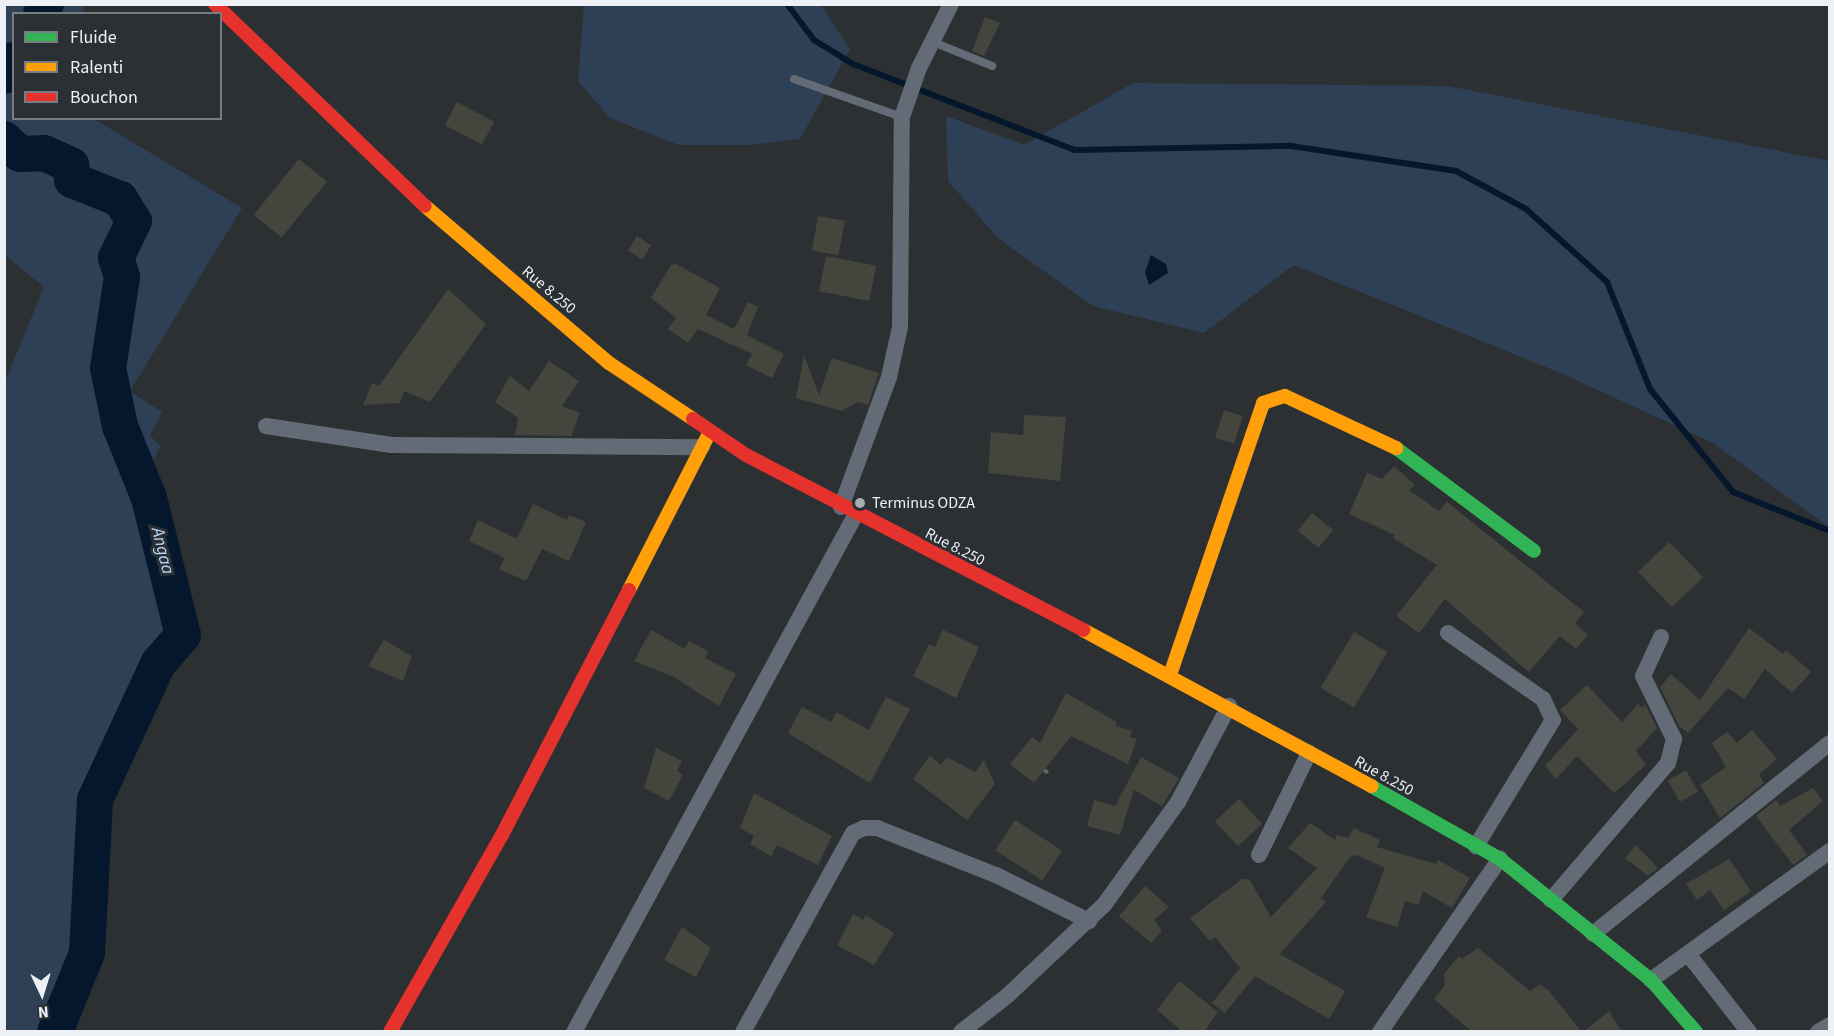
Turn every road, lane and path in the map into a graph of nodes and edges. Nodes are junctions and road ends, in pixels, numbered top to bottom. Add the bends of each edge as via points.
1 (215, 4) edge
2 (951, 4) edge
3 (933, 42) junction
4 (992, 66) dead end
5 (794, 79) dead end
6 (902, 117) junction
7 (266, 426) dead end
8 (706, 440) junction
9 (848, 511) junction
10 (1534, 551) dead end
11 (1448, 633) dead end
12 (1661, 637) dead end
13 (1170, 675) junction
14 (1229, 706) junction
15 (1830, 743) edge
16 (1309, 753) junction
17 (1476, 846) junction
18 (1830, 851) edge
19 (1259, 855) dead end
20 (1500, 859) junction
21 (1551, 900) junction
22 (1089, 921) junction
23 (1593, 934) junction
24 (1688, 954) junction
25 (1651, 980) junction
26 (1830, 1025) edge
27 (390, 1032) edge
28 (574, 1032) edge
29 (743, 1032) edge
30 (961, 1032) edge
31 (1380, 1032) edge
32 (1696, 1032) edge
33 (1749, 1032) edge
34 (1818, 1032) edge

1 - 8 main road, Rue 8.250 via 419,201
2 - 3 street
3 - 4 lane
3 - 6 street
5 - 6 lane
6 - 9 street via 900,327 889,377
7 - 8 street via 392,445
8 - 9 main road, Rue 8.250
8 - 27 main road via 502,835
9 - 13 main road, Rue 8.250
9 - 28 street
10 - 13 main road via 1412,456 1285,396 1267,399
11 - 17 street via 1543,699 1553,720
12 - 21 street via 1643,676 1674,739 1668,763
13 - 14 main road, Rue 8.250
14 - 16 main road, Rue 8.250
14 - 22 street via 1172,811
15 - 23 street
16 - 17 main road, Rue 8.250
16 - 19 street
17 - 20 main road, Rue 8.250
18 - 24 street
20 - 21 main road, Rue 8.250
20 - 31 street
21 - 23 main road, Rue 8.250
22 - 29 street via 996,875 877,828 864,828 853,833
22 - 30 street
23 - 25 main road, Rue 8.250
24 - 25 street
24 - 33 street
25 - 32 main road, Rue 8.250
26 - 34 street

